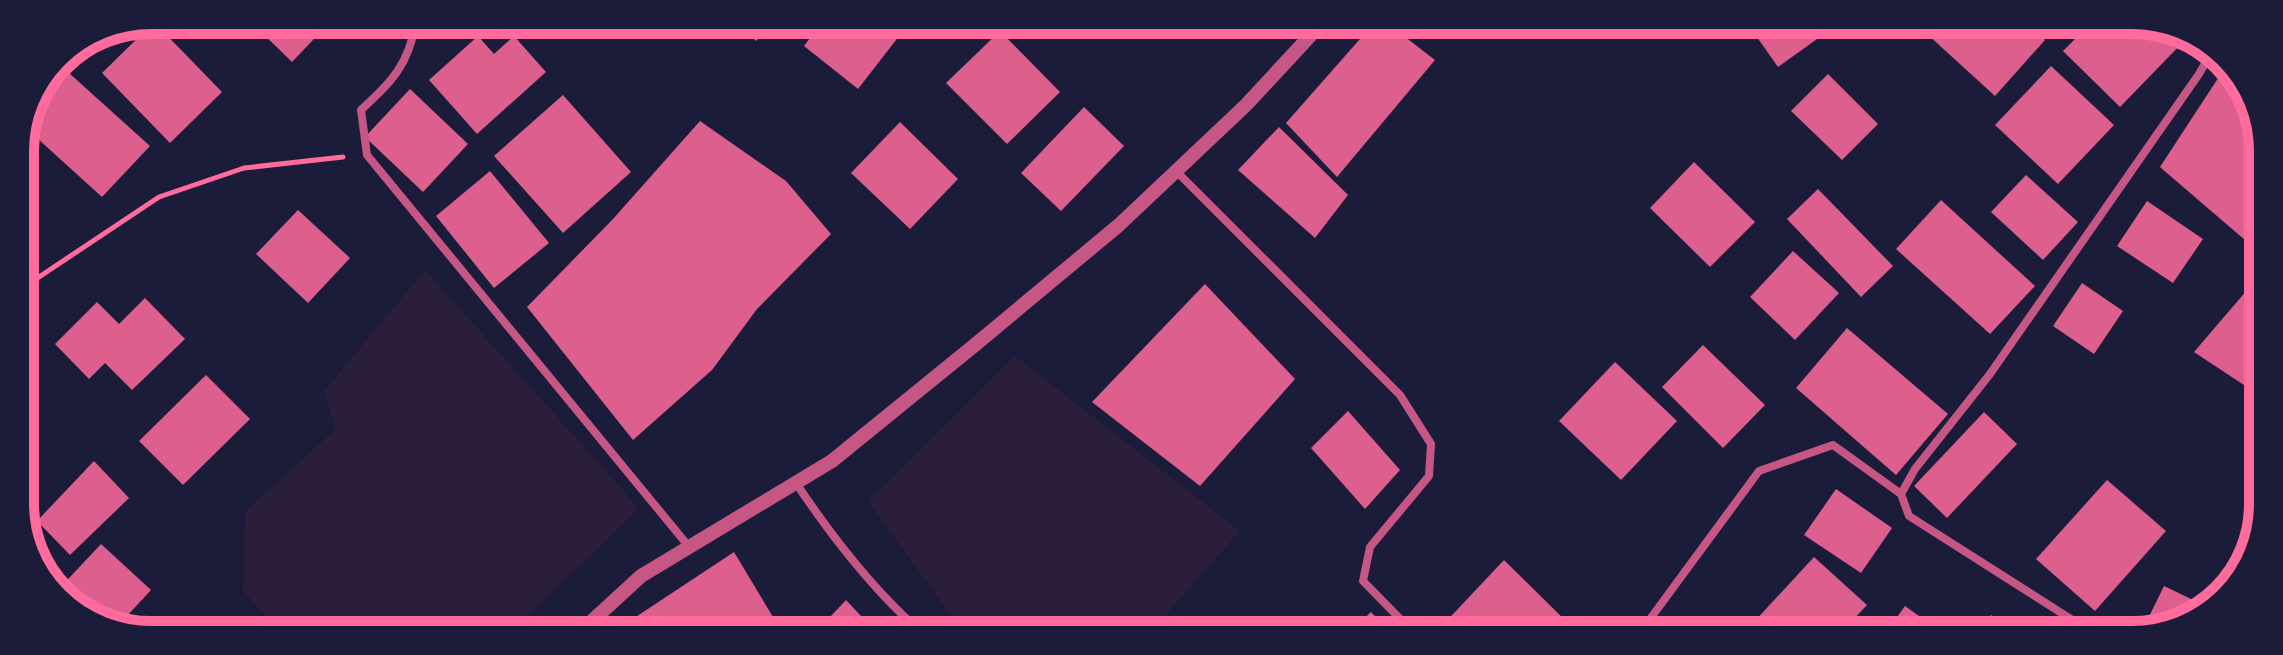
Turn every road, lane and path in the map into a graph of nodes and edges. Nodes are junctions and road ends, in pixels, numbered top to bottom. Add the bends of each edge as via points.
1 (414, 34) edge
2 (1312, 34) edge
3 (2206, 61) edge
4 (367, 155) junction
5 (1176, 171) junction
6 (34, 280) edge
7 (796, 483) junction
8 (1901, 494) junction
9 (690, 548) junction
10 (592, 621) edge
11 (908, 621) edge
12 (1402, 621) edge
13 (1649, 621) edge
14 (2074, 621) edge

1 - 4 street via 396,76 361,110
2 - 5 street
3 - 8 street
4 - 6 path via 244,168 159,197
4 - 9 street
5 - 7 street via 976,344 832,461
5 - 12 street via 1400,395 1431,444 1429,476 1370,547 1363,581
7 - 9 street
7 - 11 street via 825,526
8 - 13 street via 1833,445 1759,471
8 - 14 street via 1909,516
9 - 10 street via 641,576

